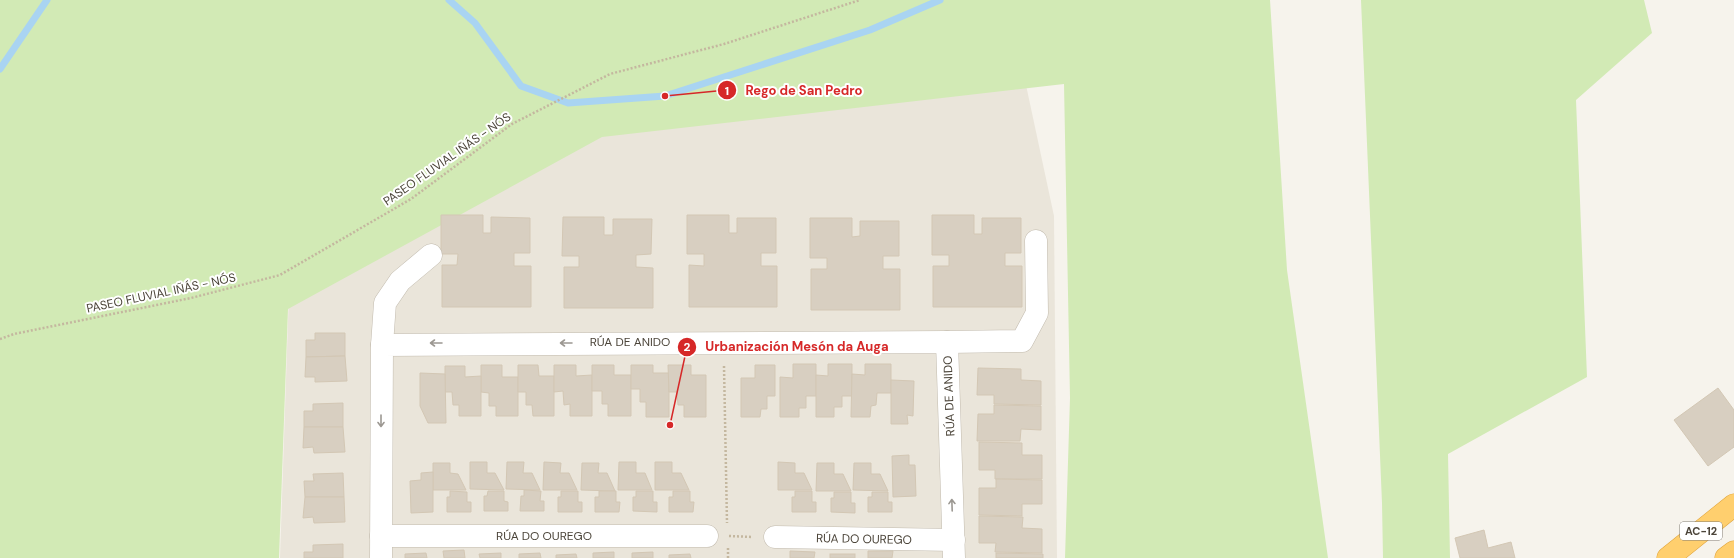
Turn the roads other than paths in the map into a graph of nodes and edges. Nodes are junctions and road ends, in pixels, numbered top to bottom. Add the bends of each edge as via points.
1 (1036, 241) dead end
2 (431, 254) dead end
3 (947, 342) junction
4 (382, 344) junction
5 (1734, 505) edge
6 (381, 536) junction
7 (717, 536) road end
8 (775, 537) road end
9 (954, 549) edge
10 (1734, 552) edge
11 (381, 558) edge
12 (1668, 558) edge
13 (1726, 558) edge

1 - 3 street via 1037,313 1022,341
2 - 4 street via 400,281 385,303
3 -> 4 street, RÚA DE ANIDO
9 -> 3 street, RÚA DE ANIDO
4 -> 6 street
5 - 12 highway, AC-12
6 - 7 street, RÚA DO OUREGO
6 - 11 street
8 - 9 street, RÚA DO OUREGO
10 - 13 highway, AC-12

